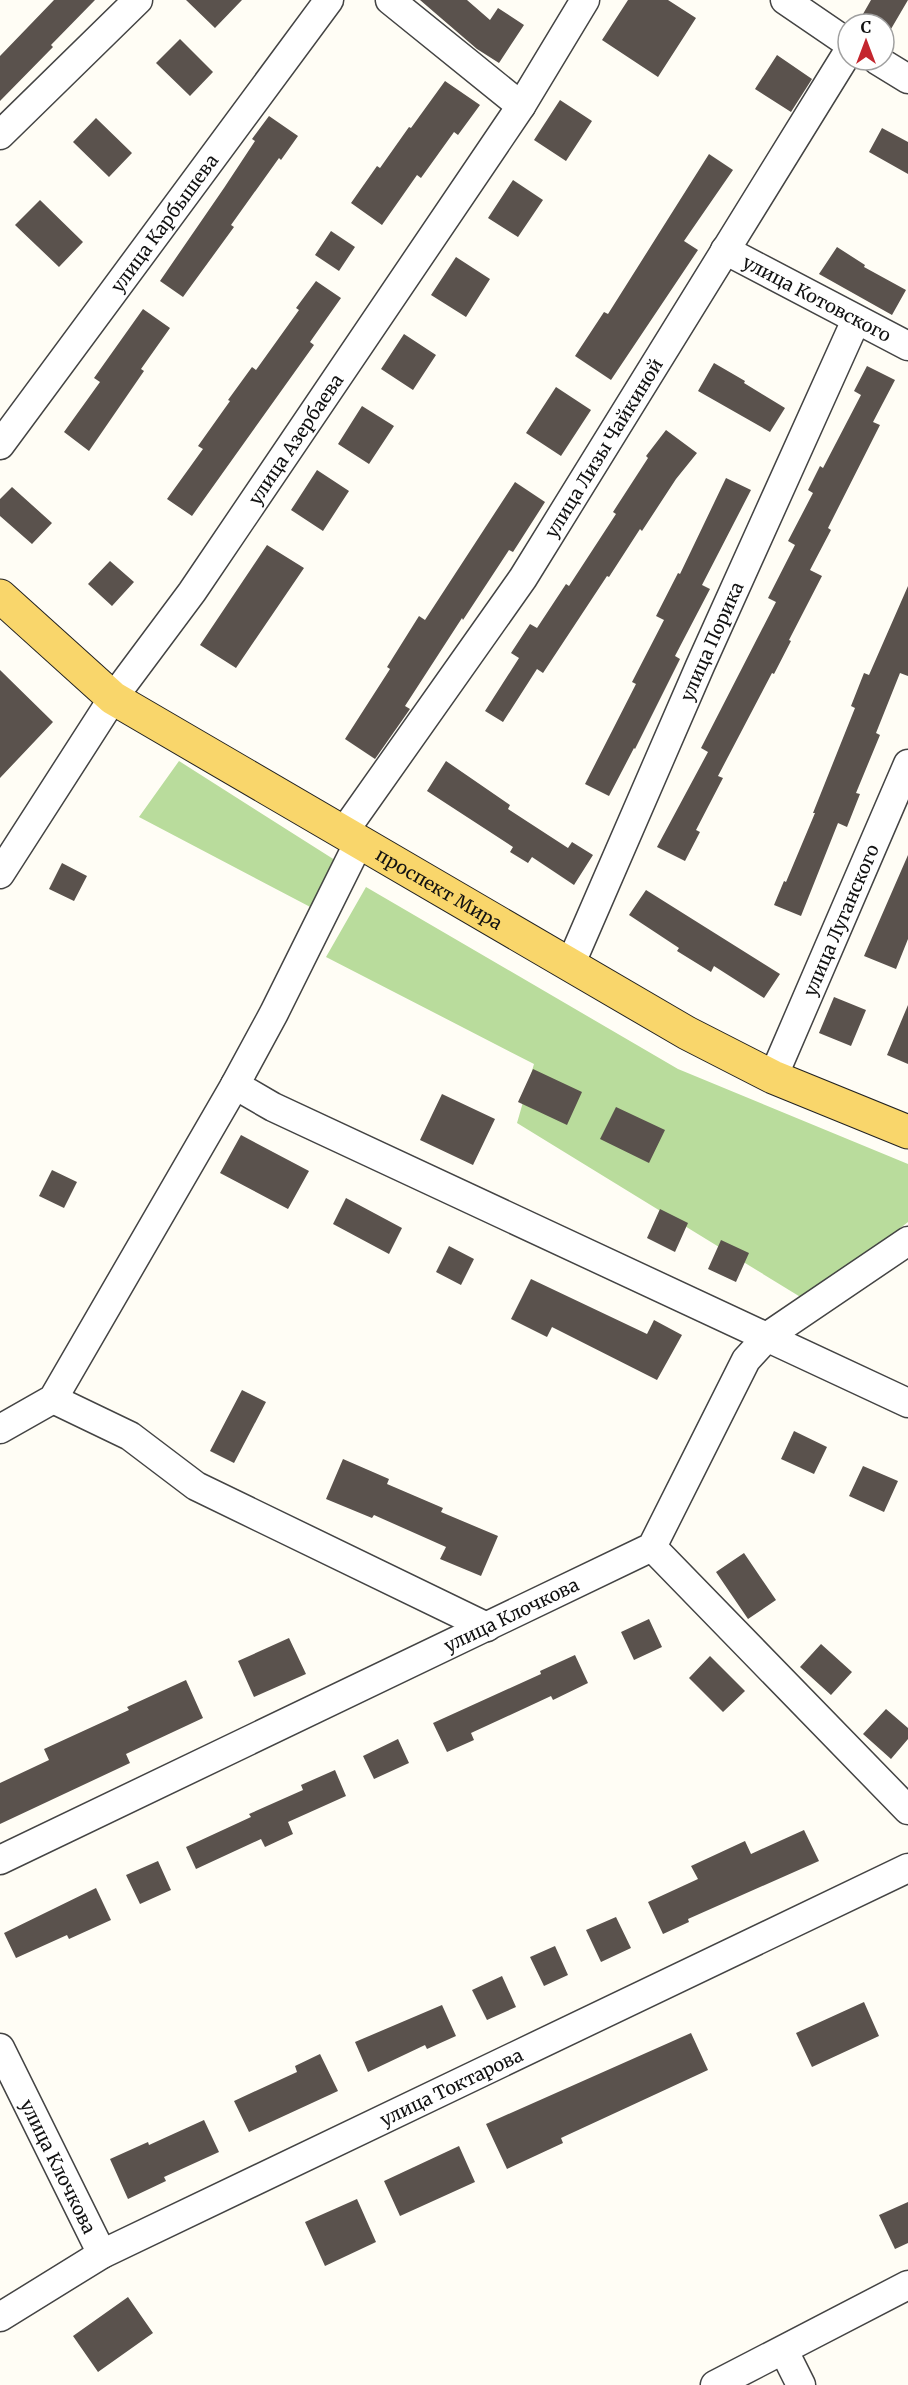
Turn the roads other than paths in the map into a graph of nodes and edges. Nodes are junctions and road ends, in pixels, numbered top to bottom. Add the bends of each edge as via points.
1 (138, 0) edge
2 (329, 0) edge
3 (390, 0) edge
4 (585, 0) edge
5 (785, 0) edge
6 (836, 35) edge
7 (836, 71) edge
8 (521, 106) junction
9 (0, 135) edge
10 (725, 250) junction
11 (856, 320) junction
12 (908, 346) edge
13 (0, 445) edge
14 (0, 596) edge
15 (113, 698) junction
16 (908, 764) edge
17 (351, 837) junction
18 (0, 874) edge
19 (571, 963) junction
20 (773, 1077) junction
21 (235, 1085) junction
22 (908, 1132) edge
23 (908, 1241) edge
24 (768, 1336) junction
25 (53, 1399) junction
26 (908, 1403) edge
27 (0, 1429) edge
28 (652, 1547) junction
29 (487, 1627) junction
30 (908, 1810) edge
31 (0, 1860) edge
32 (908, 1868) edge
33 (0, 2048) edge
34 (102, 2254) junction
35 (908, 2285) edge
36 (0, 2317) edge
37 (784, 2351) junction
38 (716, 2385) edge
39 (801, 2385) edge

1 - 9 street
2 - 13 street, улица Карбышева
3 - 8 street
4 - 8 street, улица Азербаева
5 - 6 street
7 - 10 street, улица Лизы Чайкиной
8 - 15 street, улица Азербаева via 192,592
10 - 11 street, улица Котовского
10 - 17 street, улица Лизы Чайкиной via 523,579
11 - 12 street, улица Котовского
11 - 19 street, улица Порика
14 - 15 main road, проспект Мира
15 - 17 main road, проспект Мира
15 - 18 street, улица Азербаева
16 - 20 street, улица Луганского
17 - 19 main road, проспект Мира
17 - 21 street, улица Лизы Чайкиной via 274,1013
19 - 20 main road, проспект Мира via 687,1032
20 - 22 main road, проспект Мира
21 - 24 street via 273,1107
21 - 25 street, улица Лизы Чайкиной
23 - 24 street
24 - 26 street
24 - 28 street via 746,1360
25 - 27 street
25 - 29 street via 130,1436 196,1486
28 - 29 street, улица Клочкова
28 - 30 street
29 - 31 street, улица Клочкова
32 - 34 street, улица Токтарова
33 - 34 street, улица Клочкова
34 - 36 street, улица Токтарова
35 - 37 street
37 - 38 street
37 - 39 street

